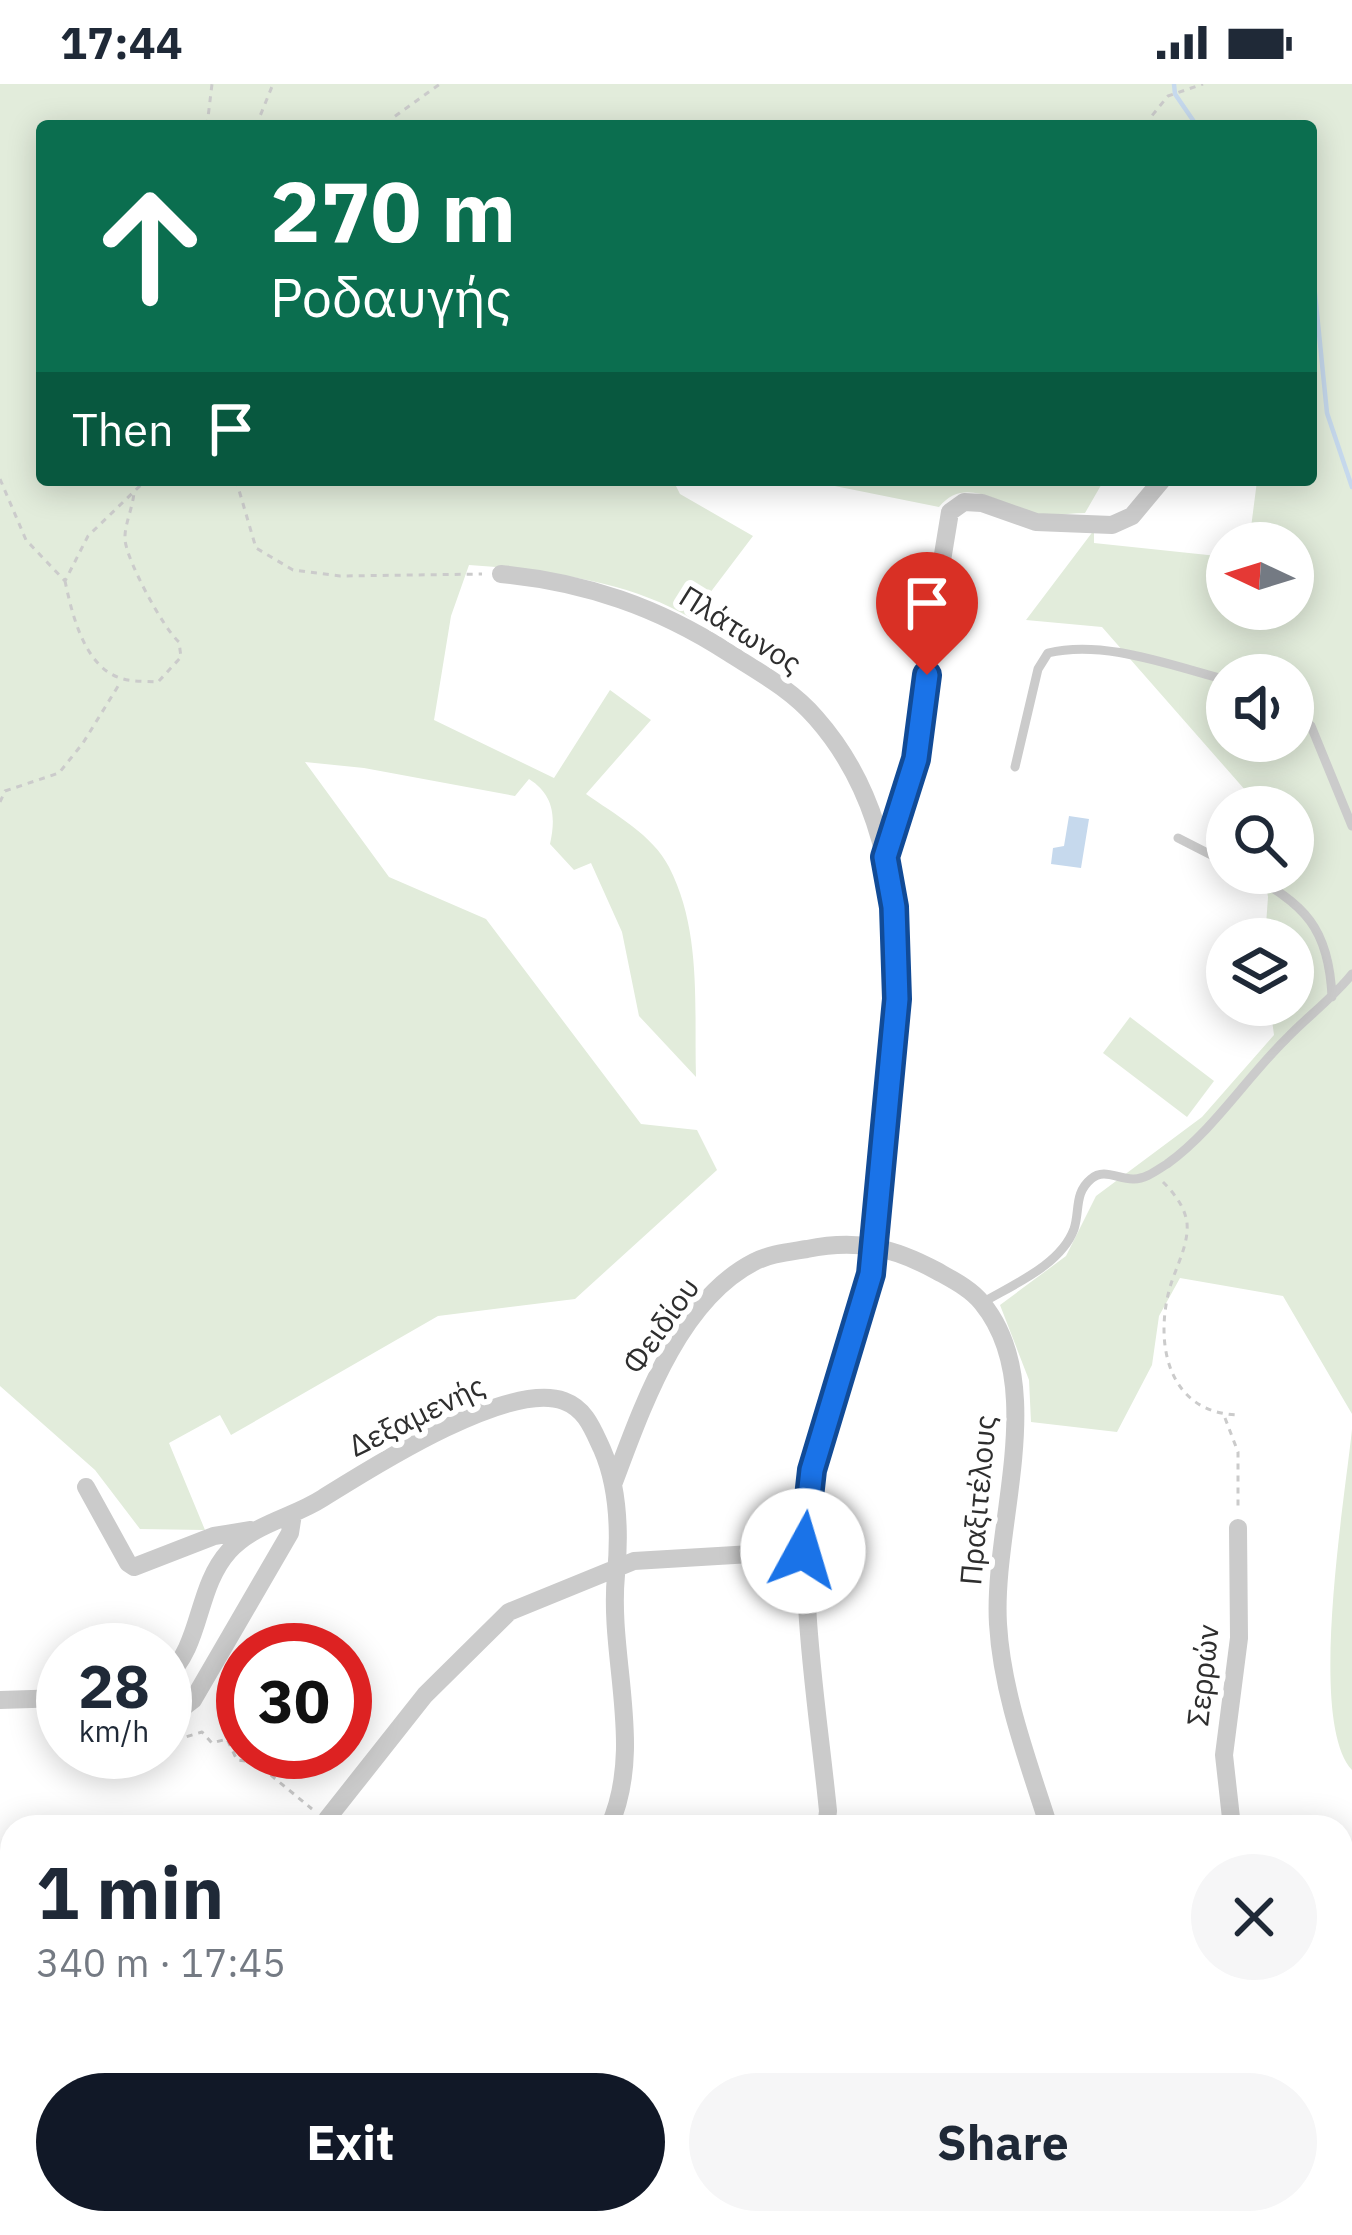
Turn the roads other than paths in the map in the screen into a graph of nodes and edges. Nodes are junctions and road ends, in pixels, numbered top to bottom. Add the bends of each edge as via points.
1 (1157, 486) edge
2 (500, 574) road end
3 (1206, 674) edge
4 (1314, 734) edge
5 (1015, 767) dead end
6 (1352, 826) edge
7 (1178, 838) dead end
8 (1206, 852) edge
9 (885, 857) junction
10 (1283, 894) edge
11 (1352, 974) edge
12 (1332, 997) junction
13 (874, 1244) junction
14 (982, 1303) junction
15 (614, 1482) junction
16 (86, 1487) dead end
17 (292, 1514) junction
18 (1238, 1528) road end
19 (251, 1530) junction
20 (803, 1551) junction
21 (616, 1567) junction
22 (192, 1643) edge
23 (36, 1699) edge
24 (0, 1700) edge
25 (192, 1701) edge
26 (330, 1815) edge
27 (612, 1815) edge
28 (828, 1815) edge
29 (1045, 1815) edge
30 (1231, 1815) edge

1 - 9 street via 1132,516 1112,525 1036,522 982,503 950,512 922,731
2 - 9 street, Πλάτωνος via 644,606 773,681 833,740
3 - 5 lane via 1070,648 1048,653 1037,669
4 - 6 lane
7 - 8 lane
9 - 13 street, Πλάτωνος via 897,999
10 - 12 lane via 1310,916
11 - 12 lane
12 - 14 lane via 1189,1146 1130,1180 1106,1173 1090,1179 1066,1244
13 - 14 street via 904,1253
13 - 15 street, Φειδίου via 757,1260 708,1300 666,1358
13 - 20 street, Πλάτωνος via 864,1306 812,1470
14 - 29 street, Πραξιτέλους via 1017,1390 998,1587 1001,1656
15 - 17 street, Δεξαμενής via 581,1411 561,1400 526,1400 421,1441
15 - 21 street, Δεξαμενής
16 - 19 street via 134,1567
17 - 19 street, Δεξαμενής
17 - 25 street via 290,1533
18 - 30 street, Σερρών via 1238,1638 1224,1755
19 - 22 street, Δεξαμενής via 220,1562
20 - 21 street
20 - 28 street, Πλάτωνος
21 - 26 street via 509,1612 425,1695
21 - 27 street, Δεξαμενής via 625,1772
23 - 24 street

